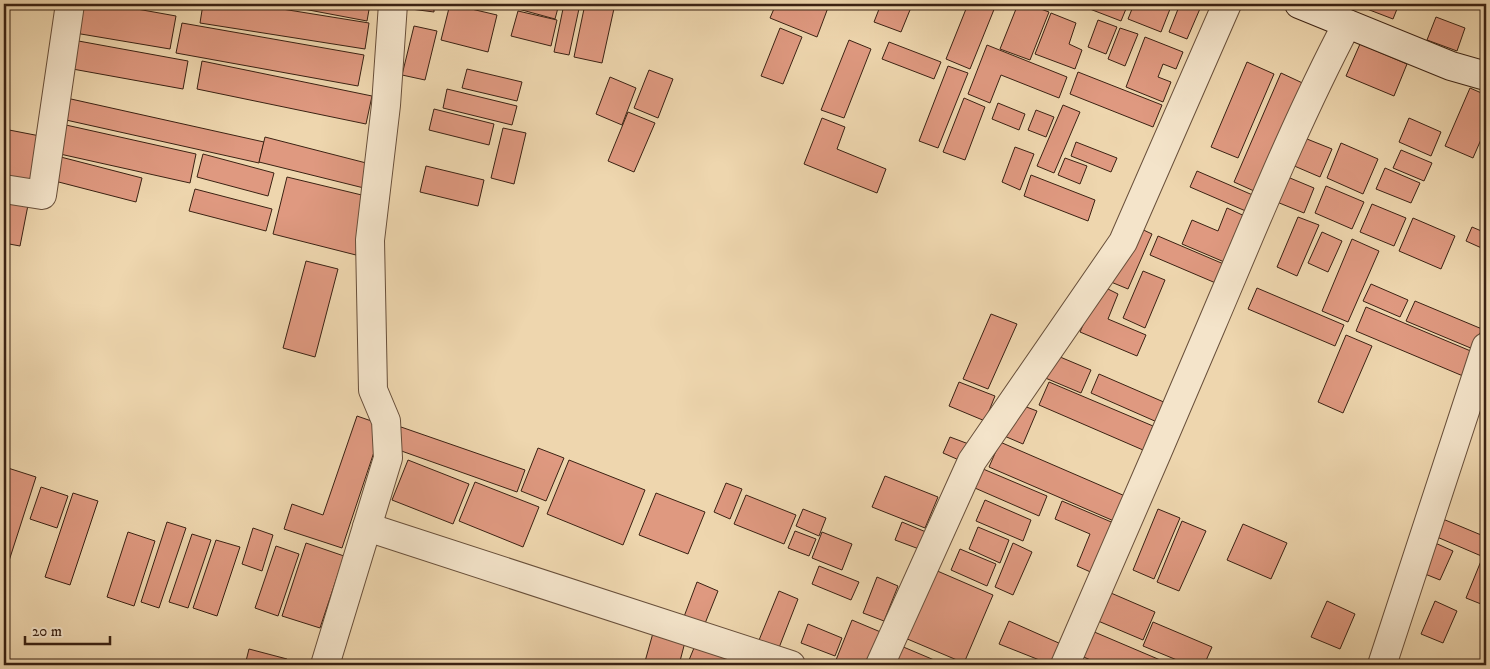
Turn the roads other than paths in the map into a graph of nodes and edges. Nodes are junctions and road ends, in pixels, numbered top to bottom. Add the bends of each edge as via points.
1 (70, 4) edge
2 (393, 4) edge
3 (1228, 4) edge
4 (1299, 4) edge
5 (1347, 24) junction
6 (1486, 76) edge
7 (4, 189) edge
8 (1486, 347) edge
9 (367, 526) junction
10 (326, 665) edge
11 (791, 665) edge
12 (880, 665) edge
13 (1065, 665) edge
14 (1382, 665) edge

1 - 7 street via 42,195
2 - 9 street via 386,106 370,240 373,390 386,421 388,458
3 - 12 street via 1123,242 972,461
4 - 5 street
5 - 6 street via 1451,66
5 - 13 street via 1264,198
8 - 14 street
9 - 10 street
9 - 11 street

